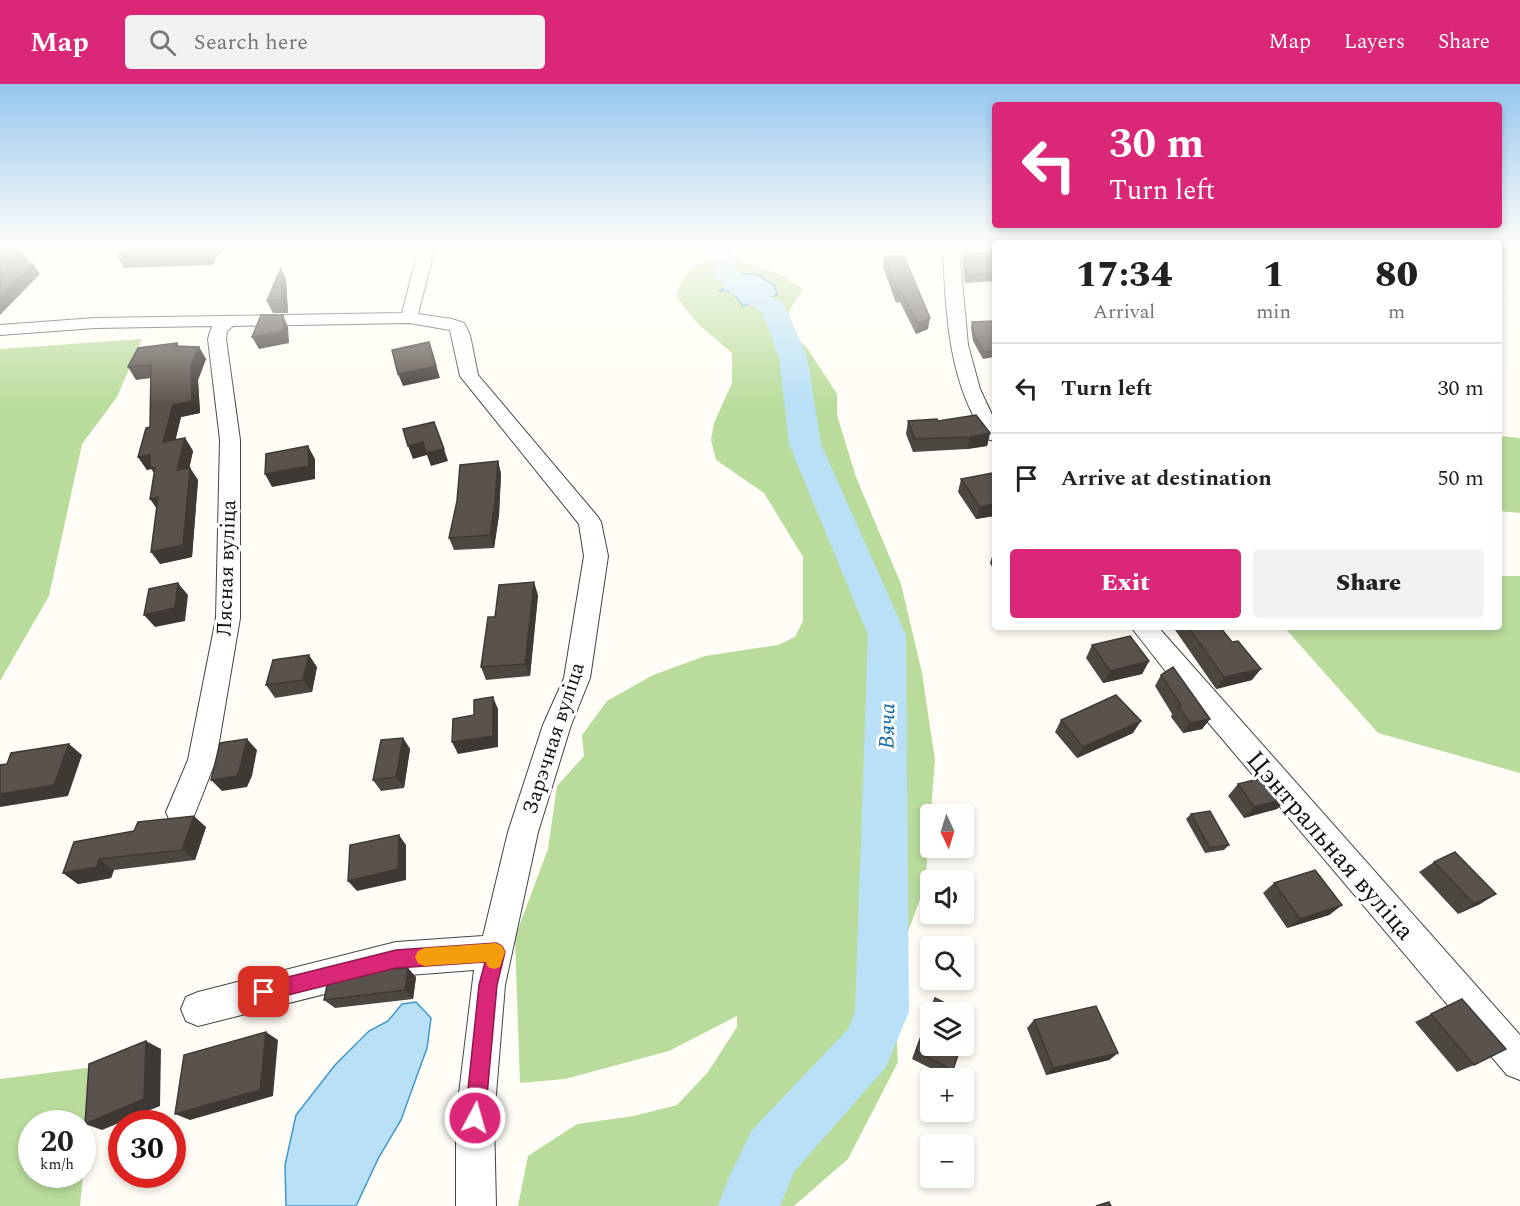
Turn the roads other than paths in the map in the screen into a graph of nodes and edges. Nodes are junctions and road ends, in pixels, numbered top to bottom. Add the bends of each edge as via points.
1 (414, 300) edge
2 (954, 300) edge
3 (409, 318) junction
4 (227, 322) junction
5 (0, 330) edge
6 (992, 431) edge
7 (1146, 630) edge
8 (181, 812) dead end
9 (496, 952) junction
10 (198, 1009) dead end
11 (1520, 1062) edge
12 (476, 1206) edge

1 - 3 street
2 - 6 street via 961,360 971,393
3 - 4 street
3 - 9 street, Зарэчная вуліца via 458,327 470,376 590,522 595,544 577,678 557,725 524,831
4 - 5 street via 95,323
4 - 8 street, Лясная вуліца via 219,329 217,339 230,440 228,618 202,760
7 - 11 street, Цэнтральная вуліца
9 - 10 street via 396,959
9 - 12 street, Зарэчная вуліца via 488,985 475,1118

